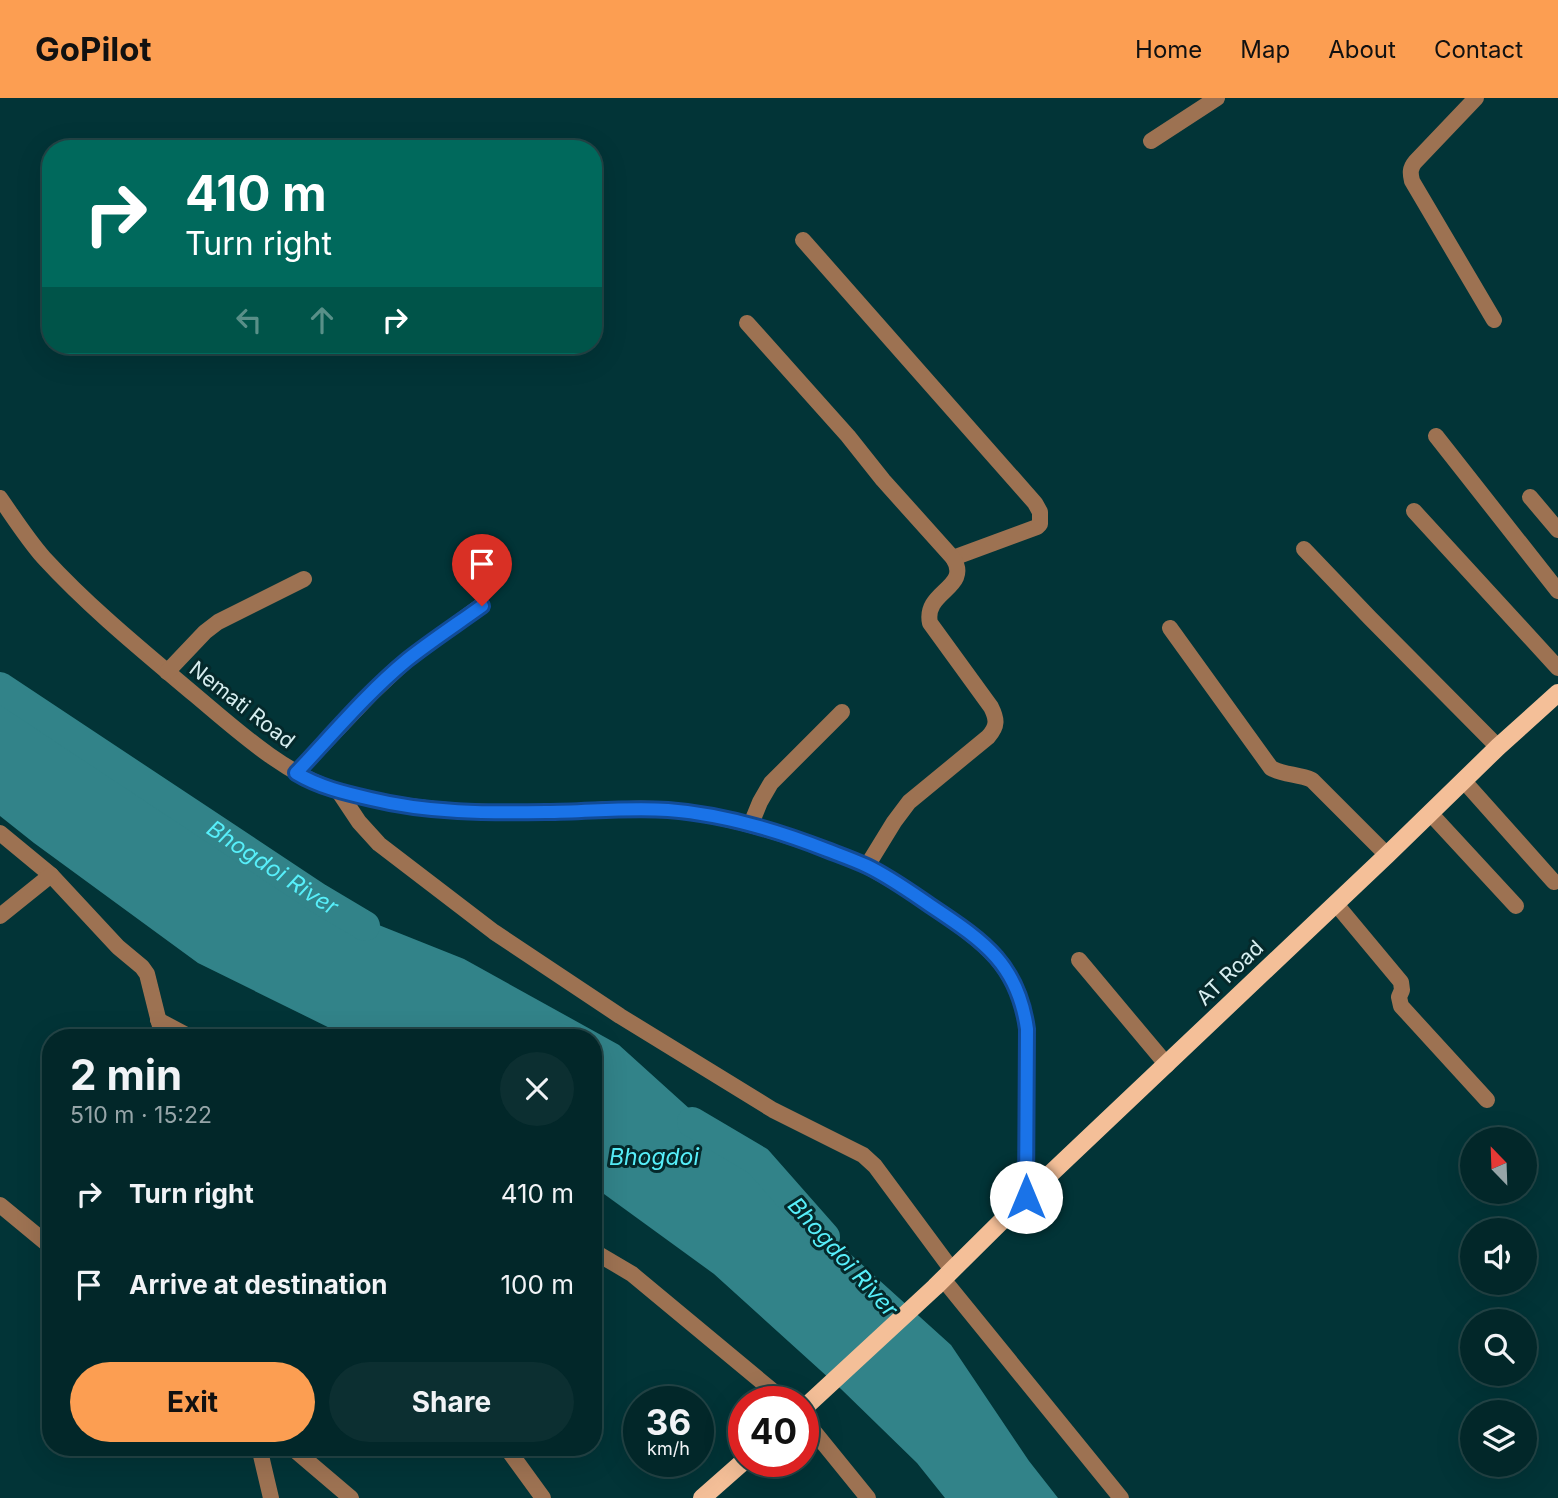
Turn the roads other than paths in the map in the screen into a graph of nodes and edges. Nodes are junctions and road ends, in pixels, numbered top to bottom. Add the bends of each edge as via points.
1 (1217, 98) edge
2 (1476, 98) edge
3 (1151, 141) dead end
4 (803, 240) dead end
5 (1494, 320) dead end
6 (747, 323) dead end
7 (1436, 436) dead end
8 (1530, 497) dead end
9 (0, 498) edge
10 (1413, 511) dead end
11 (1558, 530) edge
12 (1304, 549) dead end
13 (953, 558) junction
14 (304, 579) dead end
15 (1558, 591) edge
16 (482, 606) dead end
17 (1170, 628) dead end
18 (1558, 668) edge
19 (167, 672) junction
20 (1558, 693) edge
21 (842, 712) dead end
22 (1498, 747) junction
23 (296, 773) junction
24 (1464, 780) junction
25 (339, 792) junction
26 (1430, 813) junction
27 (751, 824) junction
28 (0, 833) edge
29 (1387, 855) junction
30 (867, 866) junction
31 (51, 875) junction
32 (1555, 882) dead end
33 (1336, 904) junction
34 (1516, 906) dead end
35 (0, 916) edge
36 (1080, 960) dead end
37 (158, 1020) junction
38 (160, 1029) edge
39 (175, 1029) edge
40 (1167, 1065) junction
41 (1487, 1100) dead end
42 (1026, 1197) junction
43 (0, 1205) edge
44 (42, 1240) edge
45 (602, 1256) edge
46 (944, 1279) junction
47 (767, 1386) edge
48 (819, 1395) edge
49 (819, 1438) edge
50 (261, 1456) edge
51 (302, 1456) edge
52 (513, 1456) edge
53 (728, 1475) edge
54 (271, 1498) edge
55 (351, 1498) edge
56 (543, 1498) edge
57 (702, 1498) edge
58 (868, 1498) edge
59 (1121, 1498) edge

1 - 3 street
2 - 5 street via 1415,162 1410,175
4 - 13 street via 1040,512 1037,527
6 - 13 street
7 - 15 street
8 - 11 street
9 - 19 street, Nemati Road via 71,586
10 - 18 street
12 - 22 street
13 - 30 street via 958,574 930,606 930,623 990,707 996,724 988,737 909,802
14 - 19 street via 218,622
16 - 23 street via 400,667
17 - 29 street via 1271,768 1312,780
19 - 23 street, Nemati Road
20 - 22 main road, AT Road
21 - 27 street via 771,783
22 - 24 main road, AT Road
23 - 25 street, Nemati Road
24 - 26 main road, AT Road
24 - 32 street
25 - 27 street, Nemati Road via 440,810 668,810
25 - 46 street via 380,844 494,932 773,1110 863,1155 875,1166
26 - 29 main road, AT Road
26 - 34 street
27 - 30 street, Nemati Road
28 - 31 street
29 - 33 main road, AT Road
30 - 42 street, Nemati Road via 968,931 1009,973 1024,1007 1027,1029
31 - 35 street
31 - 37 street via 142,967
33 - 40 main road, AT Road
33 - 41 street via 1401,982 1401,1006
36 - 40 street
37 - 38 street
37 - 39 street
40 - 42 main road, AT Road
42 - 46 main road, AT Road
43 - 44 street
45 - 47 street via 632,1274
46 - 48 main road, AT Road
46 - 59 street
49 - 58 street
50 - 54 street
51 - 55 street
52 - 56 street
53 - 57 main road

